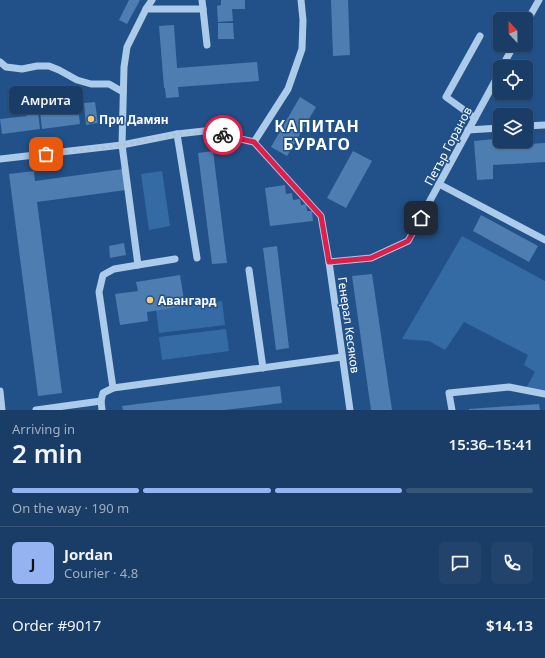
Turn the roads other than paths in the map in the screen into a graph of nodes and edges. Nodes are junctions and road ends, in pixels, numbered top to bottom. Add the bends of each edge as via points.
1 (152, 0) edge
2 (202, 0) edge
3 (301, 0) edge
4 (539, 0) edge
5 (146, 9) junction
6 (203, 9) junction
7 (532, 12) edge
8 (480, 36) dead end
9 (207, 45) dead end
10 (0, 62) edge
11 (493, 85) edge
12 (123, 92) junction
13 (475, 118) junction
14 (545, 124) edge
15 (533, 125) edge
16 (493, 128) edge
17 (468, 130) junction
18 (178, 134) junction
19 (254, 142) junction
20 (122, 145) junction
21 (0, 159) edge
22 (439, 184) junction
23 (545, 240) edge
24 (196, 258) dead end
25 (175, 259) dead end
26 (329, 262) junction
27 (138, 265) junction
28 (249, 270) dead end
29 (342, 357) junction
30 (262, 368) junction
31 (113, 388) junction
32 (0, 391) edge
33 (545, 394) edge
34 (100, 402) junction
35 (2, 410) edge
36 (36, 410) edge
37 (102, 410) edge
38 (350, 410) edge
39 (452, 410) edge

1 - 5 street
2 - 6 street
3 - 19 street via 302,49 288,89
4 - 7 street
5 - 6 street
5 - 12 street via 127,47
6 - 9 street
8 - 13 street via 446,97
10 - 12 street via 6,67 22,69 49,66 77,80 91,84 109,84
11 - 13 street, Петър Горанов
12 - 20 street
13 - 17 street, Петър Горанов
14 - 15 street
16 - 17 street
17 - 22 street, Петър Горанов
18 - 19 street via 204,132
18 - 20 street
18 - 24 street
19 - 26 street, Генерал Кесяков via 321,216
20 - 21 street
20 - 27 street
22 - 23 street
22 - 26 street, Петър Горанов via 408,241 371,258
25 - 27 street
26 - 29 street, Генерал Кесяков
27 - 31 street via 114,269 103,275 98,292
28 - 30 street
29 - 30 street
29 - 38 street, Генерал Кесяков
30 - 31 street
31 - 34 street via 103,393
32 - 35 street
33 - 39 street via 509,387 449,393
34 - 36 street
34 - 37 street

